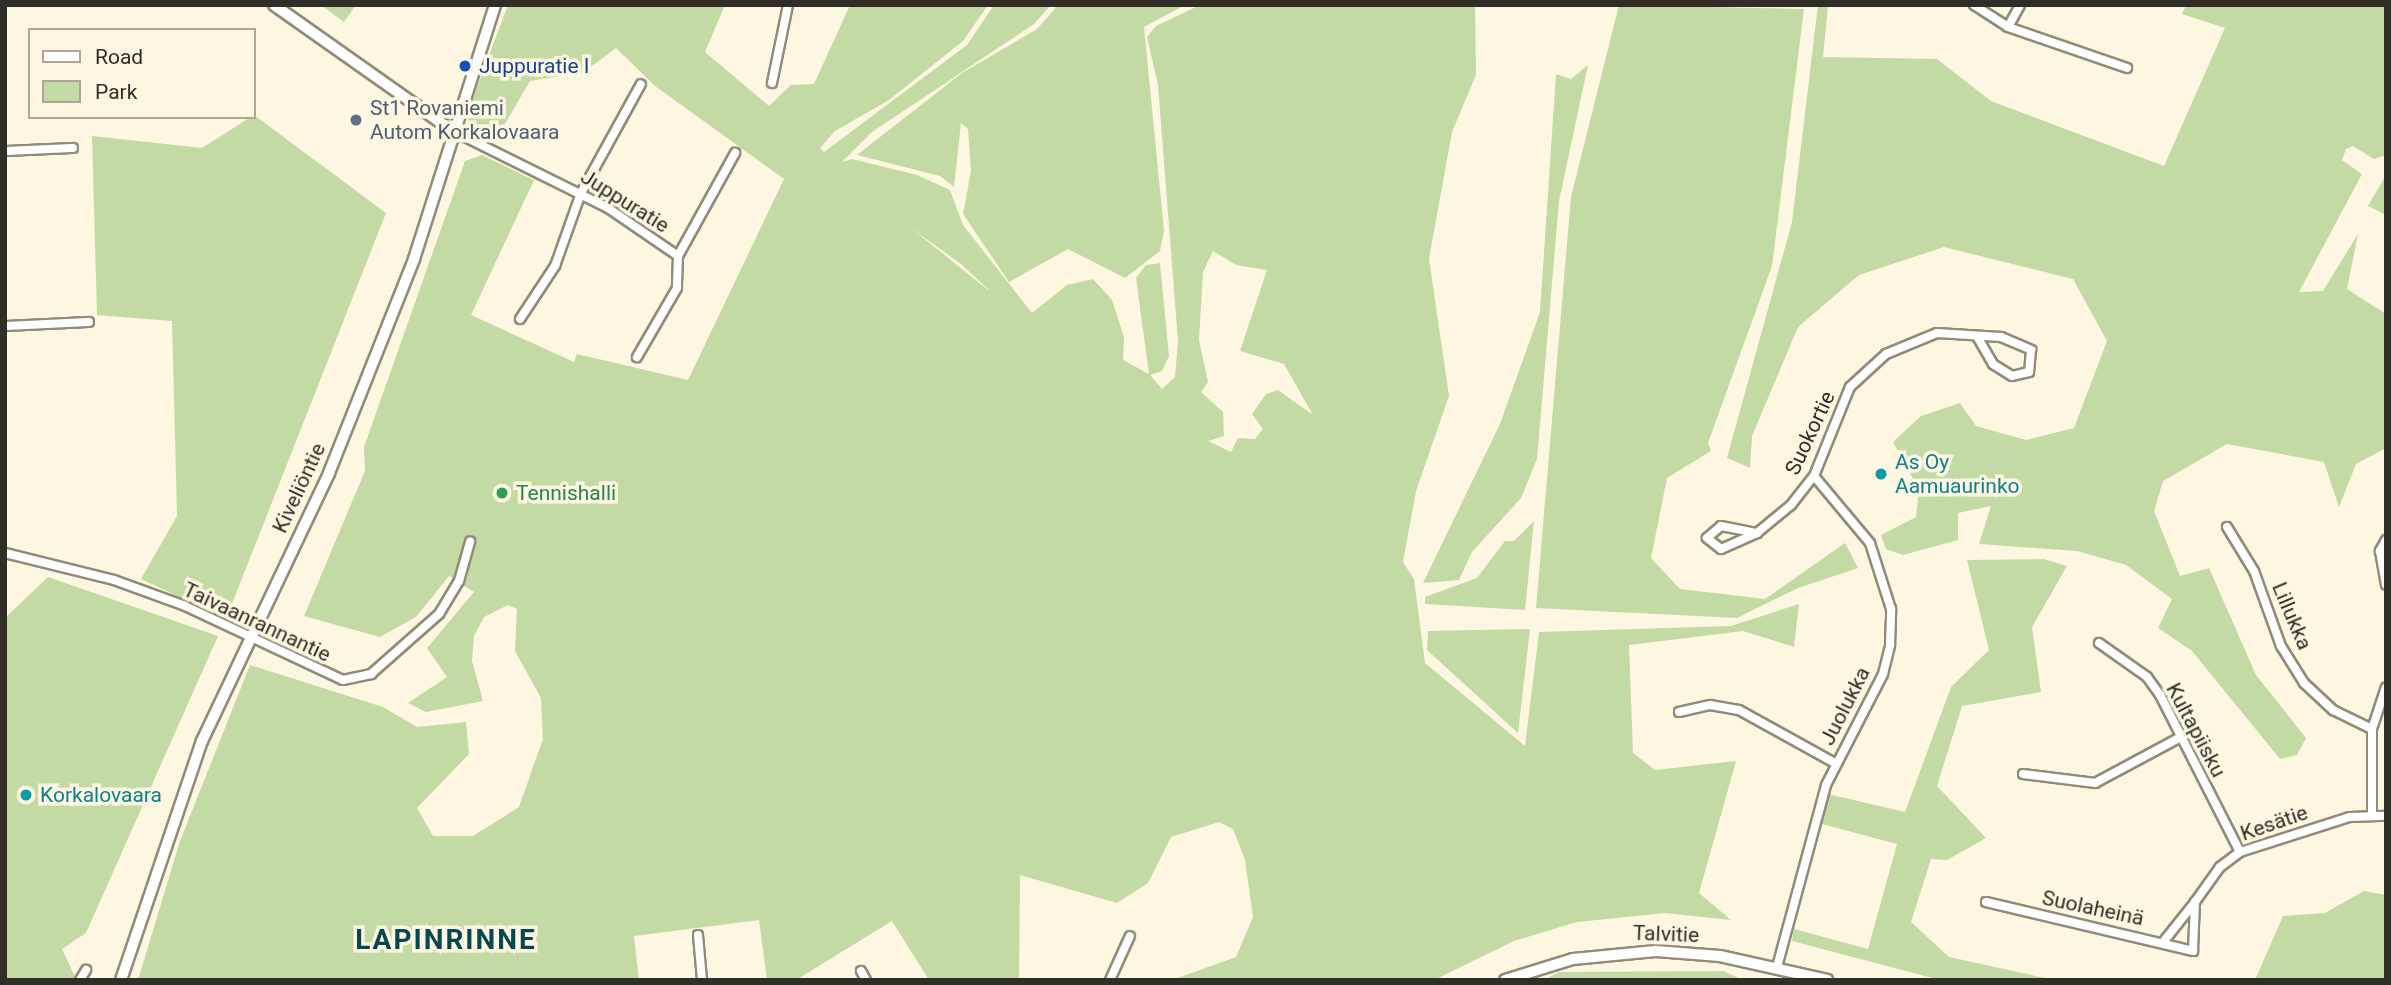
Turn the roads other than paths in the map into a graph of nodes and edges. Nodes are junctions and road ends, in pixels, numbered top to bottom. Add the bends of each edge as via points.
1 (274, 5) edge
2 (495, 5) edge
3 (788, 5) edge
4 (1974, 5) edge
5 (2020, 5) edge
6 (2008, 27) junction
7 (2127, 68) dead end
8 (772, 83) dead end
9 (641, 84) dead end
10 (451, 130) junction
11 (73, 148) dead end
12 (5, 151) edge
13 (735, 153) dead end
14 (581, 193) junction
15 (678, 256) junction
16 (520, 319) dead end
17 (89, 322) dead end
18 (5, 326) edge
19 (1977, 336) junction
20 (637, 357) dead end
21 (1814, 476) junction
22 (2227, 527) dead end
23 (1756, 533) junction
24 (2386, 540) edge
25 (470, 542) dead end
26 (5, 553) edge
27 (2386, 584) edge
28 (249, 639) junction
29 (2099, 643) dead end
30 (2386, 687) edge
31 (1679, 712) dead end
32 (2372, 729) junction
33 (2179, 738) junction
34 (1835, 763) junction
35 (2022, 774) dead end
36 (2372, 815) junction
37 (2386, 816) edge
38 (2240, 852) junction
39 (1986, 902) dead end
40 (2195, 902) junction
41 (698, 934) dead end
42 (1130, 936) dead end
43 (2164, 941) junction
44 (1777, 967) junction
45 (86, 970) dead end
46 (861, 971) dead end
47 (80, 980) edge
48 (121, 980) edge
49 (702, 980) edge
50 (866, 980) edge
51 (1110, 980) edge
52 (1505, 980) edge
53 (1827, 980) edge

1 - 10 street
2 - 10 street, Kiveliöntie
3 - 8 street
4 - 6 street
5 - 6 street
6 - 7 street
9 - 14 street
10 - 14 street, Juppuratie
10 - 28 street, Kiveliöntie via 404,284 329,473
11 - 12 street
13 - 15 street
14 - 15 street, Juppuratie
14 - 16 street via 555,265
15 - 20 street, Juppuratie via 677,288
17 - 18 street
19 - 19 street, Suokortie via 2022,344 2034,359 2028,372 2011,376 1993,364
19 - 21 street, Suokortie via 1937,333 1885,354 1850,387
21 - 23 street, Suokortie
21 - 34 street, Juolukka via 1870,543 1891,609 1883,674
22 - 32 street, Lillukka via 2254,571 2281,646 2304,683 2333,710
23 - 23 street, Suokortie via 1721,548 1707,538 1721,526
24 - 27 street via 2380,551
25 - 28 street, Taivaanrannantie via 459,581 439,614 360,680 343,680
26 - 28 street, Taivaanrannantie via 114,580
28 - 48 street, Kiveliöntie via 202,741
29 - 33 street, Kultapiisku via 2147,677
30 - 32 street
31 - 34 street via 1710,705 1739,710
32 - 36 street
33 - 35 street via 2095,783
33 - 38 street, Kultapiisku
34 - 44 street, Juolukka via 1811,830
36 - 37 street, Kesätie
36 - 38 street, Kesätie
38 - 40 street, Kesätie via 2220,867
39 - 43 street, Suolaheinä
40 - 43 street, Kesätie
40 - 43 street, Suolaheinä via 2193,951
41 - 49 street
42 - 51 street
44 - 52 street, Talvitie via 1704,954 1629,952 1573,959
44 - 53 street, Talvitie
45 - 47 street
46 - 50 street

